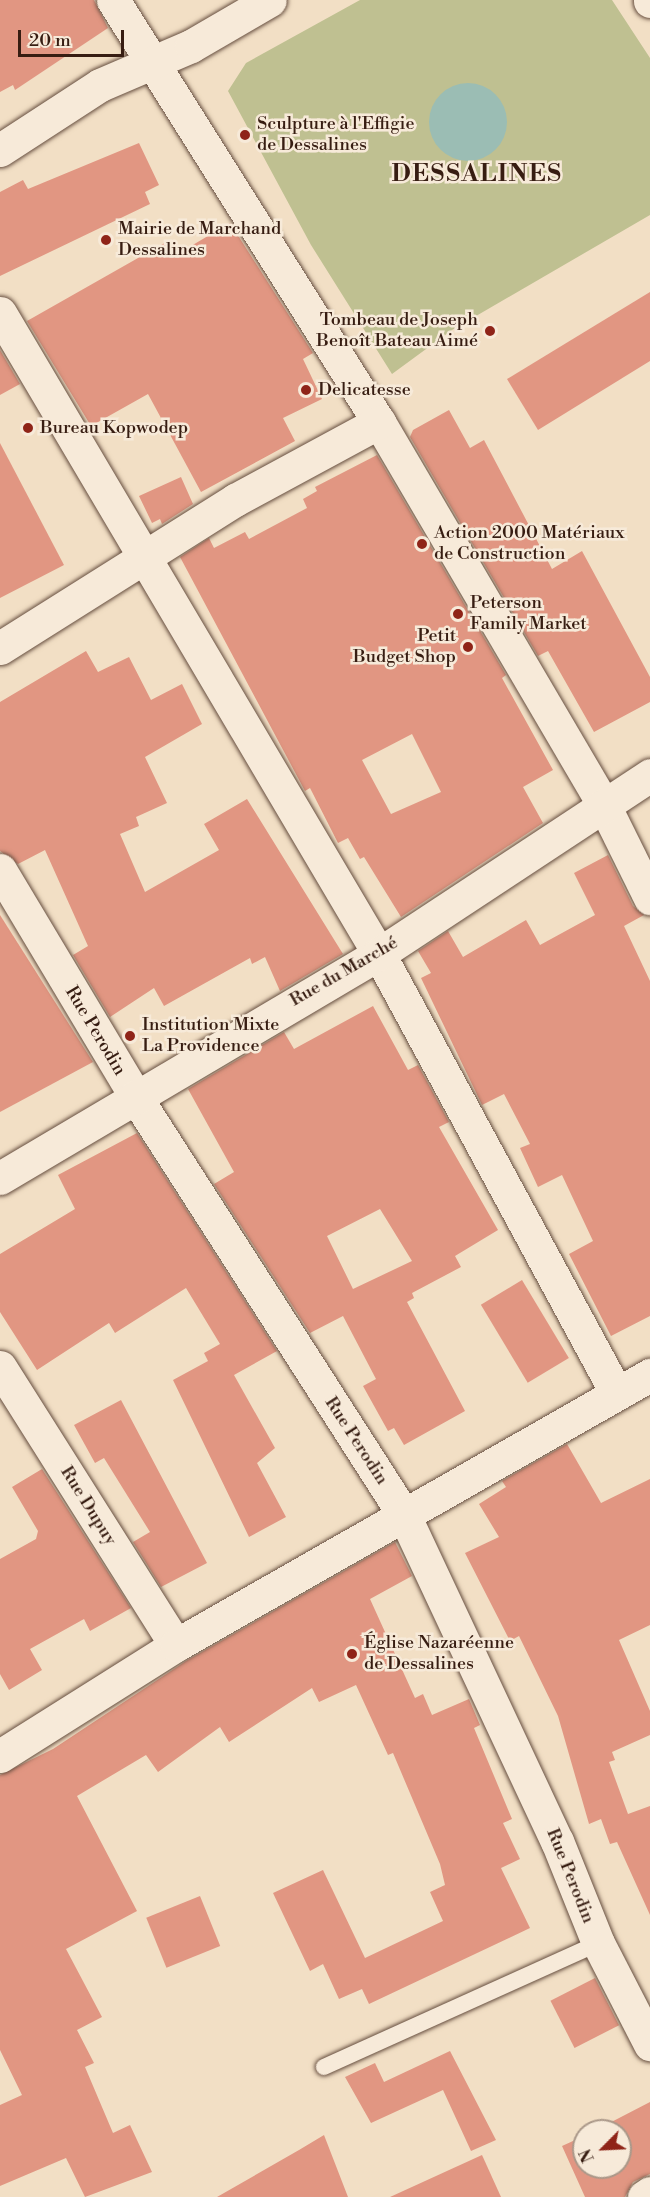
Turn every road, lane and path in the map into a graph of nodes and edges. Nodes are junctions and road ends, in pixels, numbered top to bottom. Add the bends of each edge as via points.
1 (113, 0) edge
2 (270, 0) edge
3 (150, 62) junction
4 (0, 150) edge
5 (0, 313) edge
6 (379, 422) junction
7 (143, 559) junction
8 (0, 648) edge
9 (650, 775) edge
10 (604, 805) junction
11 (0, 870) edge
12 (650, 898) edge
13 (379, 954) junction
14 (135, 1096) junction
15 (0, 1178) edge
16 (0, 1367) edge
17 (650, 1375) edge
18 (617, 1394) junction
19 (404, 1515) junction
20 (176, 1645) junction
21 (0, 1756) edge
22 (597, 1943) junction
23 (650, 2044) edge
24 (324, 2067) dead end
25 (650, 2193) edge
26 (644, 2197) edge

1 - 3 street
2 - 3 street via 191,46
3 - 4 street via 100,85
3 - 6 street
5 - 7 street
6 - 7 street via 235,500
6 - 10 street
7 - 8 street
7 - 13 street
9 - 10 street, Rue du Marché
10 - 12 street
10 - 13 street, Rue du Marché
11 - 14 street, Rue Perodin
13 - 14 street, Rue du Marché
13 - 18 street
14 - 15 street, Rue du Marché
14 - 19 street, Rue Perodin
16 - 20 street, Rue Dupuy
17 - 18 street
18 - 19 street
19 - 20 street
19 - 22 street, Rue Perodin via 557,1840
20 - 21 street
22 - 23 street, Rue Perodin
22 - 24 lane
25 - 26 street

